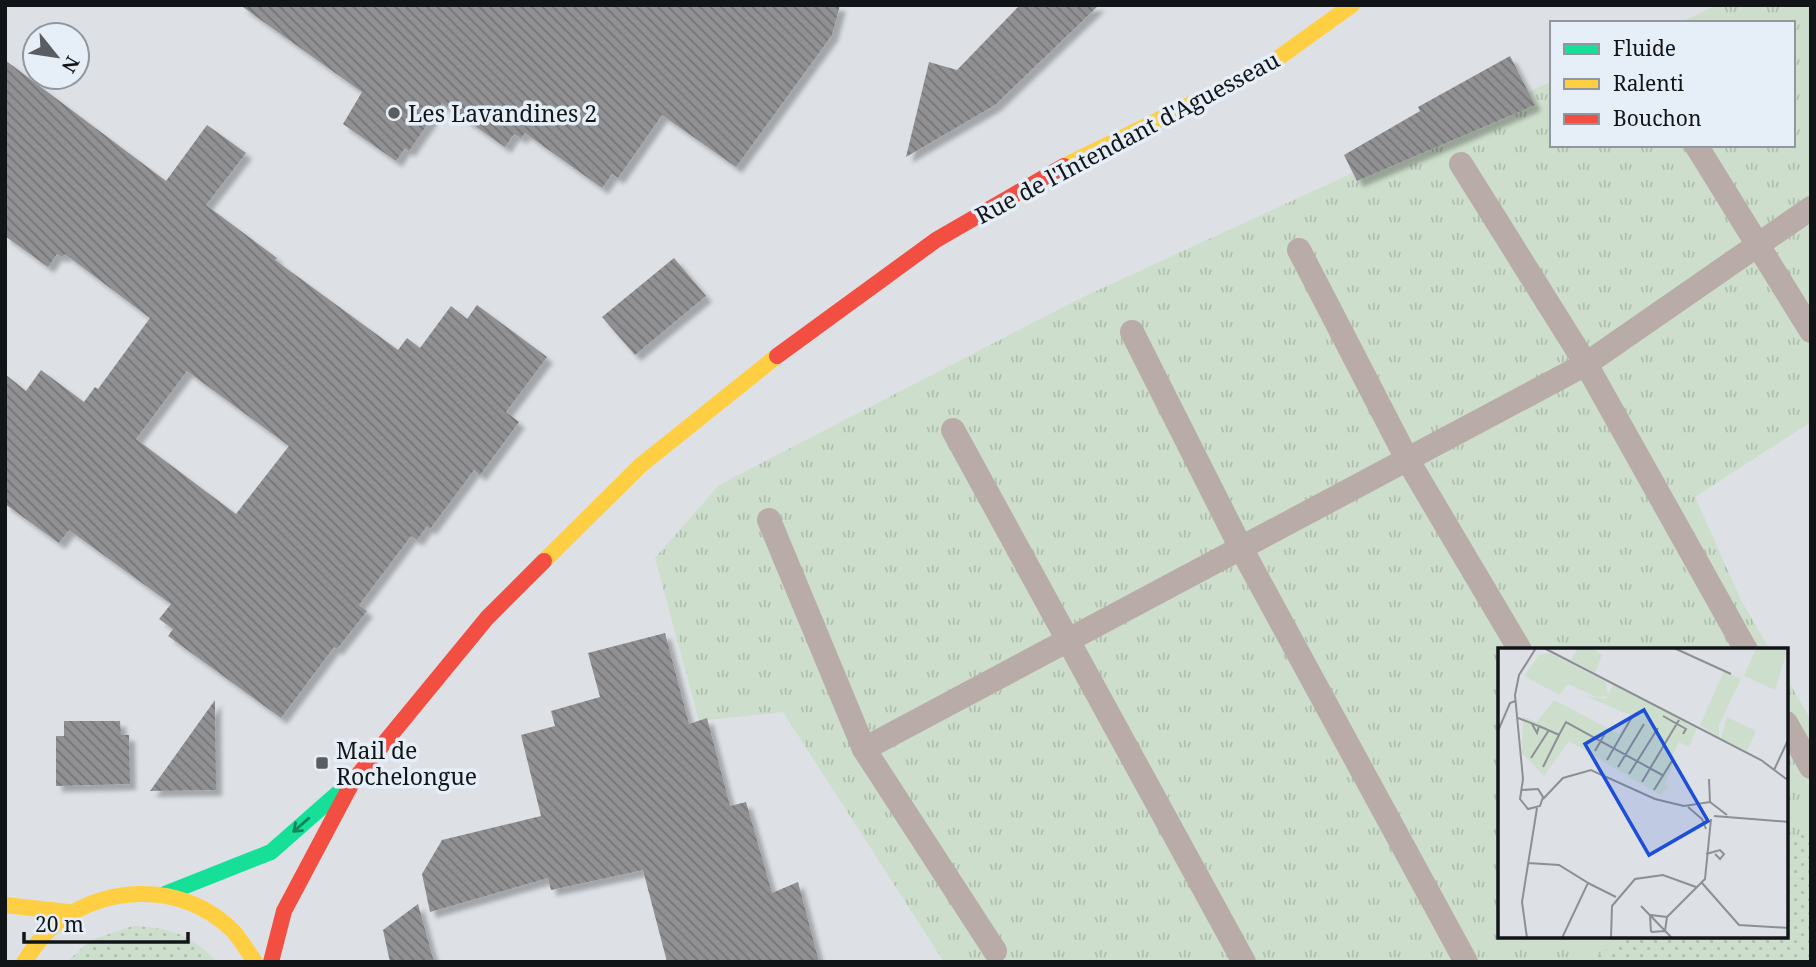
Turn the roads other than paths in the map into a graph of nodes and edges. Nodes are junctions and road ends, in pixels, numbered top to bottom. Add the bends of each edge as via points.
1 (1352, 5) edge
2 (1697, 147) edge
3 (1461, 164) dead end
4 (1811, 208) edge
5 (1757, 245) junction
6 (1299, 250) dead end
7 (1811, 331) edge
8 (1132, 332) dead end
9 (1586, 364) junction
10 (953, 430) dead end
11 (1407, 459) junction
12 (769, 520) dead end
13 (1241, 548) junction
14 (1067, 640) junction
15 (1519, 648) edge
16 (1745, 648) edge
17 (1788, 727) edge
18 (864, 749) junction
19 (1811, 767) edge
20 (353, 781) junction
21 (165, 894) junction
22 (5, 905) edge
23 (68, 912) junction
24 (995, 951) dead end
25 (24, 962) edge
26 (255, 962) edge
27 (271, 962) edge
28 (1244, 962) edge
29 (1466, 962) edge

1 - 20 street, Rue de l'Intendant d'Aguesseau via 1263,69 1045,175 946,234 814,326 641,465 487,618
2 - 5 lane
3 - 9 lane
4 - 5 lane
5 - 7 lane
5 - 9 lane
6 - 11 lane
8 - 13 lane
9 - 11 lane
9 - 16 lane
10 - 14 lane
11 - 13 lane
11 - 15 lane
12 - 18 lane
13 - 14 lane
13 - 29 lane
14 - 18 lane
14 - 28 lane
17 - 19 lane
18 - 24 lane
20 -> 21 street, Rue de l'Intendant d'Aguesseau via 271,852
20 - 27 street, Rue de l'Intendant d'Aguesseau via 284,911
21 - 23 street via 116,893
21 - 26 street via 209,910 244,941
22 - 23 street
23 - 25 street via 37,939

